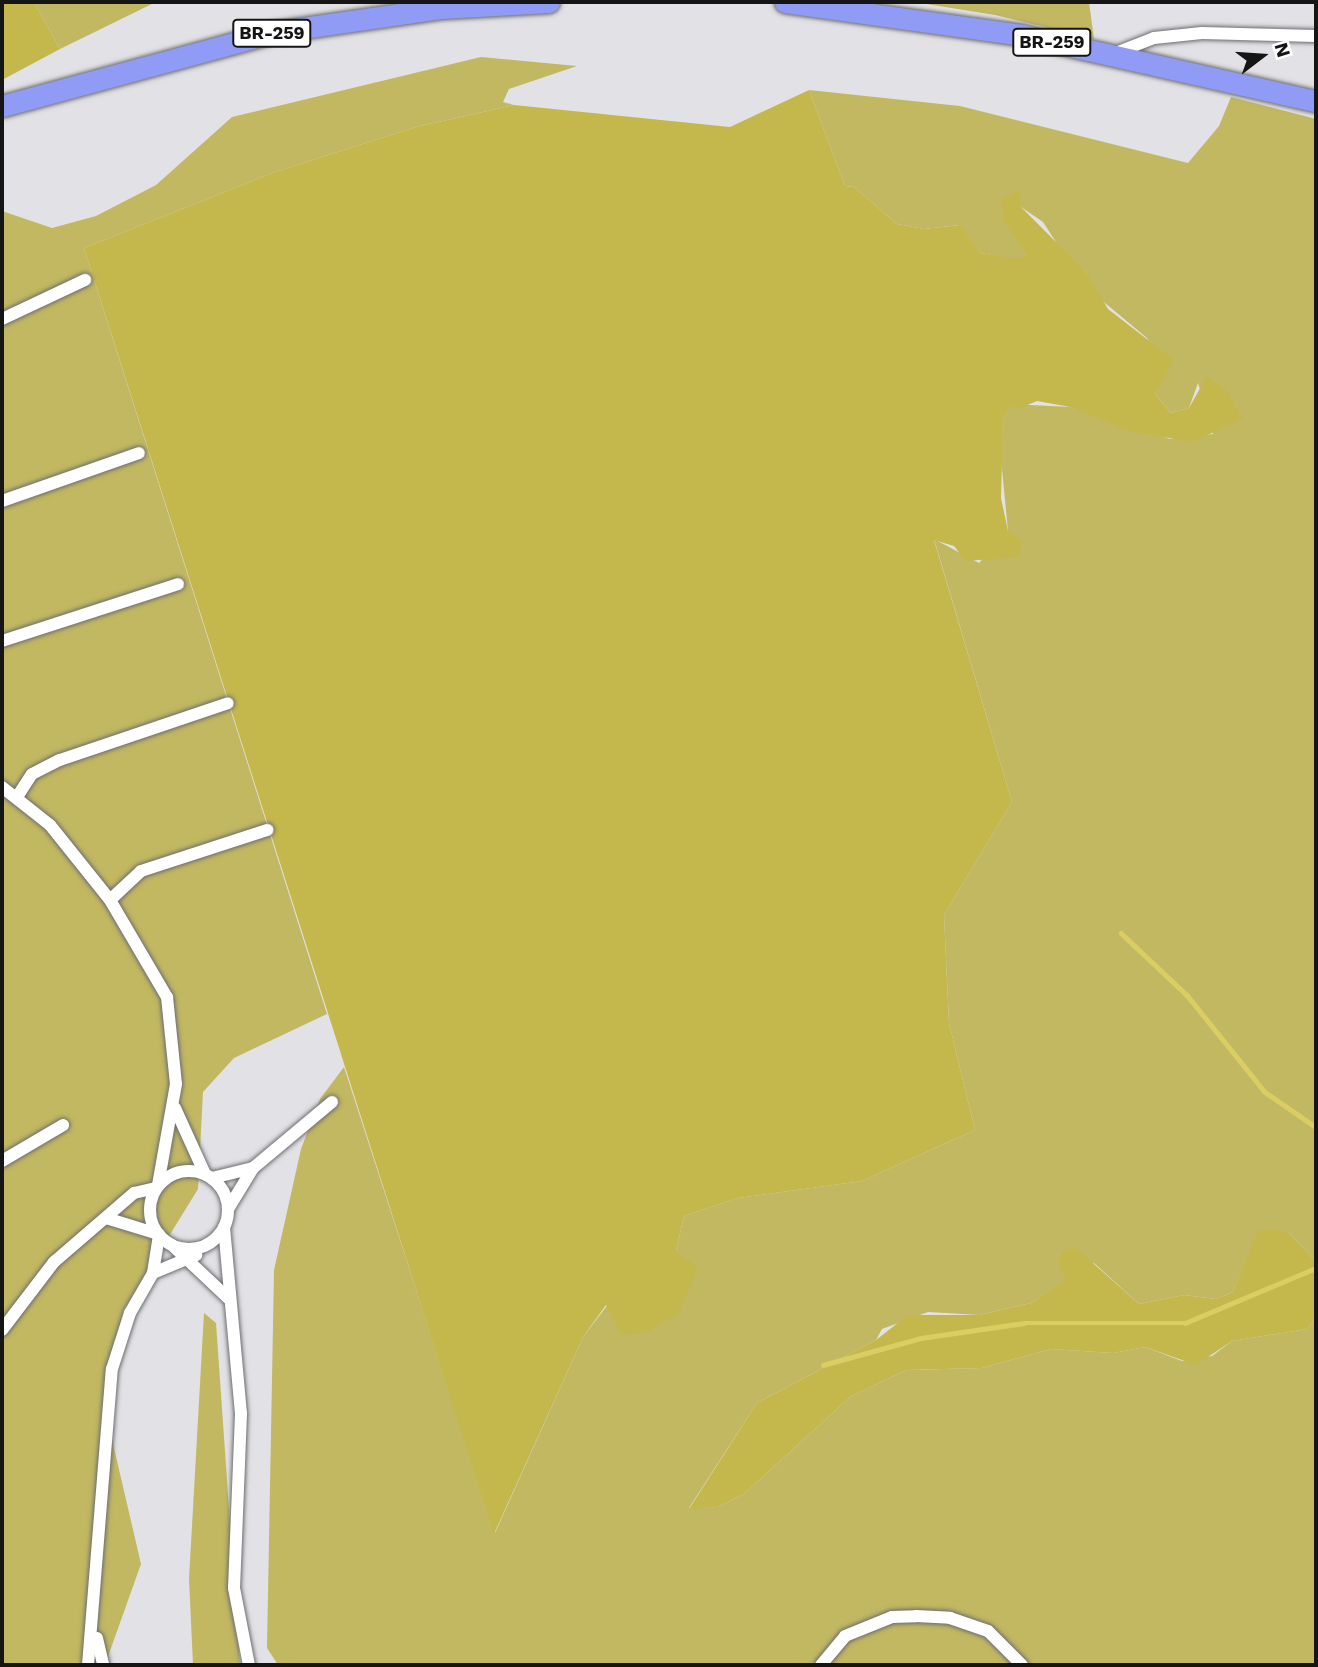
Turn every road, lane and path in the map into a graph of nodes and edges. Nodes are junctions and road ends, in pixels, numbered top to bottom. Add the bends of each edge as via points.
1 (549, 2) edge
2 (785, 2) edge
3 (1316, 36) edge
4 (1110, 55) junction
5 (1316, 101) edge
6 (2, 106) edge
7 (85, 280) dead end
8 (2, 319) edge
9 (139, 453) dead end
10 (2, 501) edge
11 (178, 584) dead end
12 (2, 641) edge
13 (228, 703) dead end
14 (2, 787) edge
15 (16, 797) junction
16 (267, 830) dead end
17 (110, 900) junction
18 (332, 1102) dead end
19 (175, 1108) junction
20 (63, 1125) dead end
21 (2, 1161) edge
22 (253, 1168) junction
23 (208, 1176) junction
24 (157, 1187) junction
25 (228, 1209) junction
26 (106, 1218) junction
27 (224, 1227) junction
28 (158, 1234) junction
29 (212, 1241) junction
30 (171, 1244) junction
31 (191, 1258) junction
32 (153, 1273) junction
33 (230, 1300) junction
34 (2, 1330) edge
35 (95, 1632) junction
36 (88, 1665) edge
37 (103, 1665) edge
38 (249, 1665) edge
39 (821, 1665) edge
40 (1022, 1665) edge

1 - 6 highway, BR-259 via 442,8 275,32
2 - 4 highway, BR-259 via 900,14
3 - 4 street via 1190,34 1154,38
4 - 5 highway, BR-259
7 - 8 street
9 - 10 street
11 - 12 street
13 - 15 street via 51,764 32,774
14 - 15 street
15 - 17 street via 50,825
16 - 17 street via 141,871
17 - 19 street via 167,998 177,1050
18 - 22 street
19 - 23 street
19 - 24 street
20 - 21 street
22 - 23 street
22 - 25 street
23 - 24 street via 181,1171
23 - 25 street
24 - 26 street via 134,1193
24 - 28 street via 150,1211
25 - 27 street
26 - 28 street
26 - 34 street via 54,1262
27 - 29 street
27 - 33 street
28 - 30 street
28 - 32 street
29 - 30 street via 196,1248
29 - 31 street
30 - 31 street
31 - 32 street
31 - 33 street
32 - 35 street via 130,1313 112,1369 96,1520
33 - 38 street via 241,1414 234,1588
35 - 36 street
35 - 37 street
39 - 40 street via 845,1636 892,1618 916,1616 950,1618 988,1632

